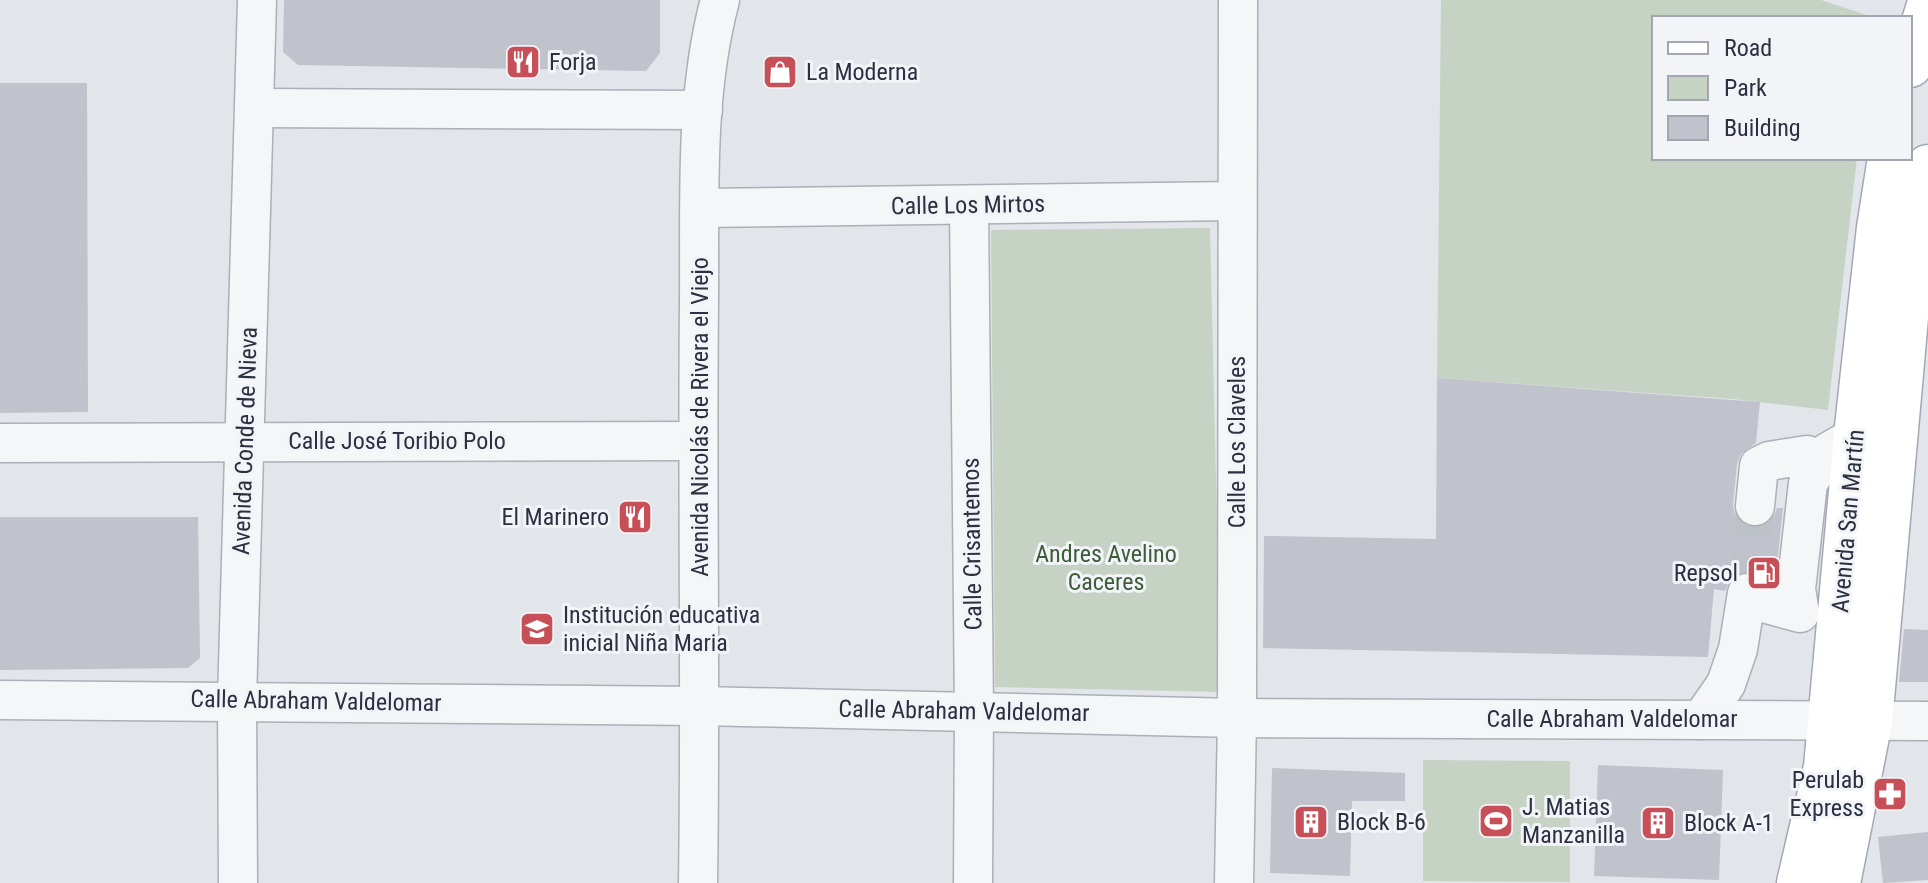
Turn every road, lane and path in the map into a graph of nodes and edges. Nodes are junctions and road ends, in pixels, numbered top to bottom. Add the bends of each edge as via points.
1 (257, 0) edge
2 (720, 0) edge
3 (1238, 0) edge
4 (1928, 9) edge
5 (1912, 59) edge
6 (255, 108) junction
7 (703, 110) junction
8 (1890, 160) edge
9 (1928, 167) edge
10 (1236, 201) junction
11 (969, 205) junction
12 (700, 208) junction
13 (1913, 398) edge
14 (697, 441) junction
15 (245, 442) junction
16 (0, 443) edge
17 (1831, 448) junction
18 (1767, 507) tunnel mouth
19 (1790, 607) junction
20 (0, 700) edge
21 (237, 700) junction
22 (701, 706) junction
23 (974, 711) junction
24 (1237, 718) junction
25 (1701, 720) junction
26 (1850, 721) junction
27 (1928, 721) edge
28 (238, 883) edge
29 (698, 883) edge
30 (973, 883) edge
31 (1234, 883) edge
32 (1799, 883) edge
33 (1838, 883) edge

1 - 6 street, Avenida Conde de Nieva
2 - 7 street, Avenida Nicolás de Rivera el Viejo
3 - 10 street, Calle Los Claveles
4 - 5 main road
6 - 7 street
6 - 15 street, Avenida Conde de Nieva
7 - 12 street, Avenida Nicolás de Rivera el Viejo
8 - 17 main road, Avenida San Martín
9 - 13 main road, Avenida San Martín via 1912,250
10 - 11 street, Calle Los Mirtos
10 - 24 street, Calle Los Claveles
11 - 12 street, Calle Los Mirtos
11 - 23 street, Calle Crisantemos
12 - 14 street, Avenida Nicolás de Rivera el Viejo
13 - 26 main road, Avenida San Martín
14 - 15 street, Calle José Toribio Polo
14 - 22 street, Avenida Nicolás de Rivera el Viejo
15 - 16 street, Calle José Toribio Polo
15 - 21 street, Avenida Conde de Nieva
17 - 18 street via 1782,476
17 - 19 main road, Avenida San Martín
19 - 25 street via 1738,649 1726,684
19 - 26 main road, Avenida San Martín
20 - 21 street, Calle Abraham Valdelomar
21 - 22 street, Calle Abraham Valdelomar
21 - 28 street, Avenida Conde de Nieva
22 - 23 street, Calle Abraham Valdelomar
22 - 29 street, Avenida Nicolás de Rivera el Viejo
23 - 24 street, Calle Abraham Valdelomar
23 - 30 street, Calle Crisantemos
24 - 25 street, Calle Abraham Valdelomar
24 - 31 street, Calle Los Claveles
25 - 26 street, Calle Abraham Valdelomar
26 - 27 street, Calle Abraham Valdelomar
26 - 32 main road, Avenida San Martín via 1826,767
26 - 33 main road, Avenida San Martín

